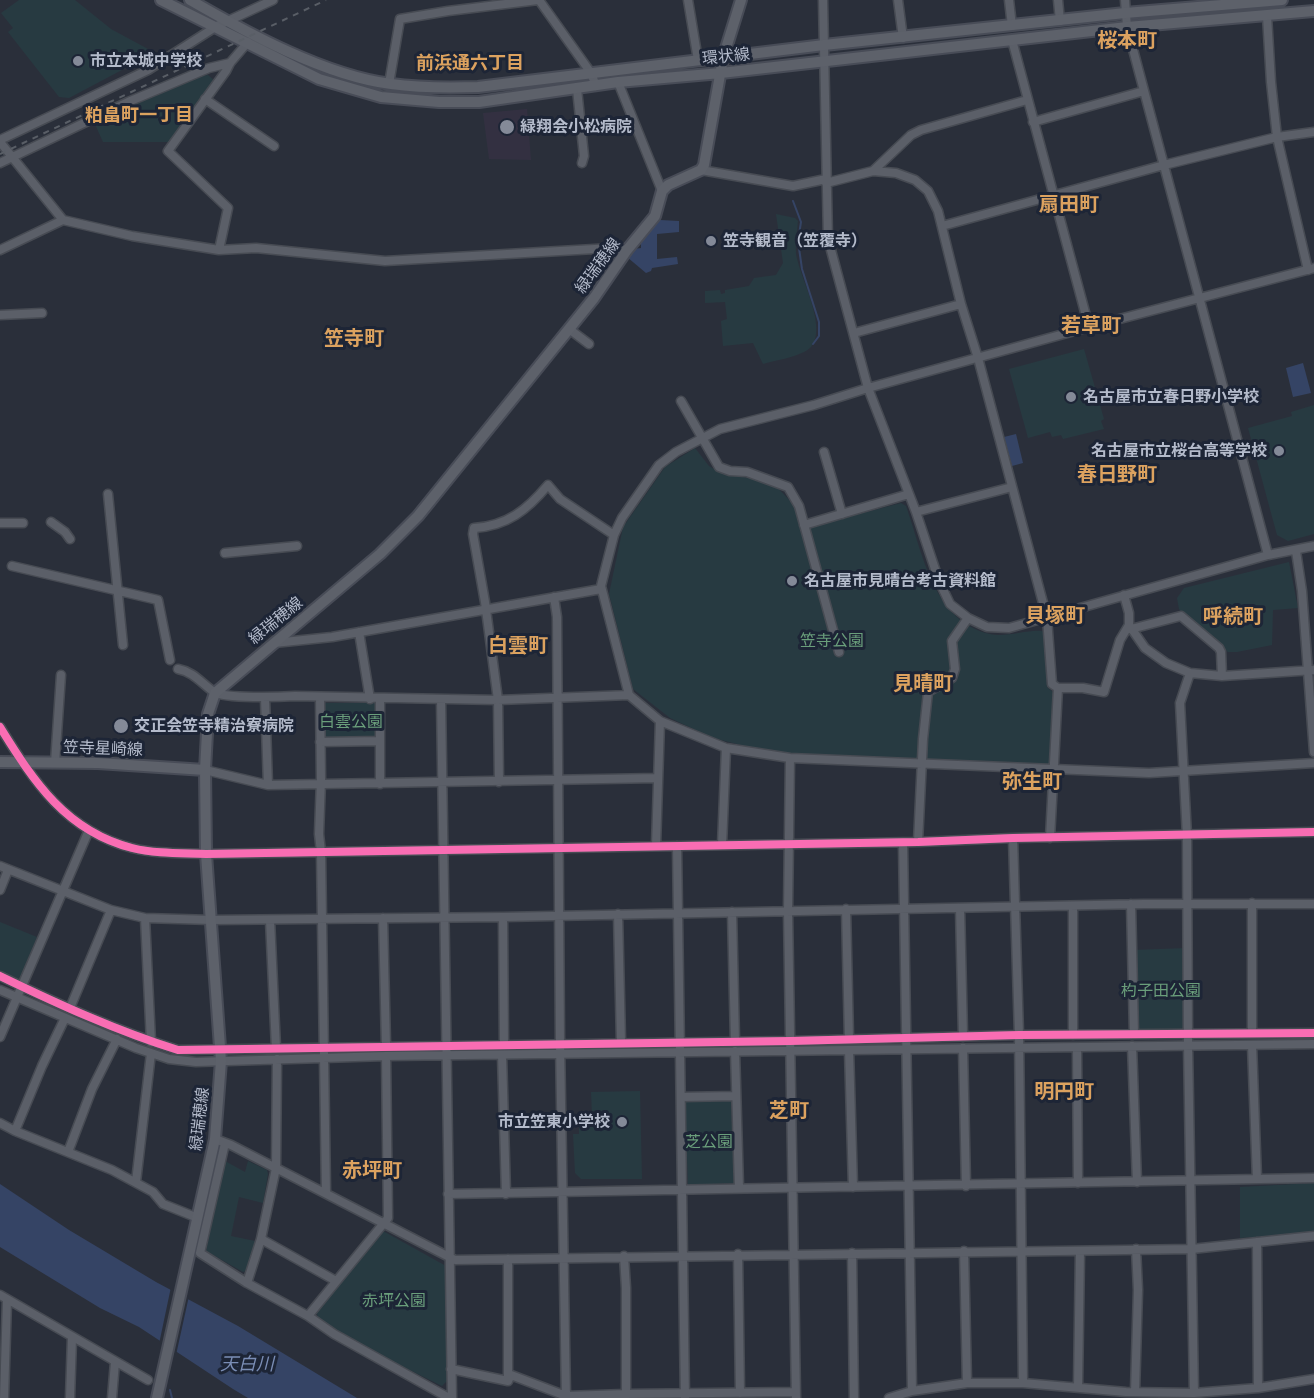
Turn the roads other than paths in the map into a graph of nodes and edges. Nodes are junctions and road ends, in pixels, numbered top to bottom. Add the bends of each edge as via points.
1 (161, 0) edge
2 (190, 0) edge
3 (273, 0) edge
4 (538, 0) edge
5 (688, 0) edge
6 (741, 0) edge
7 (823, 0) edge
8 (898, 0) edge
9 (1009, 0) edge
10 (1058, 0) edge
11 (1125, 0) edge
12 (1282, 0) edge
13 (1236, 3) edge
14 (1314, 11) edge
15 (1125, 13) junction
16 (1267, 16) junction
17 (1060, 21) junction
18 (222, 24) junction
19 (1012, 26) junction
20 (1127, 27) junction
21 (903, 38) junction
22 (1012, 40) junction
23 (248, 42) junction
24 (824, 45) junction
25 (723, 58) junction
26 (698, 60) junction
27 (824, 62) junction
28 (230, 63) junction
29 (591, 73) junction
30 (721, 74) junction
31 (618, 82) junction
32 (389, 84) junction
33 (596, 86) junction
34 (577, 89) junction
35 (1144, 91) junction
36 (205, 99) junction
37 (1027, 100) junction
38 (1033, 122) junction
39 (1314, 132) edge
40 (1277, 137) junction
41 (0, 141) edge
42 (274, 146) dead end
43 (12, 158) junction
44 (0, 163) edge
45 (582, 163) dead end
46 (1164, 165) junction
47 (701, 170) junction
48 (873, 171) junction
49 (826, 181) junction
50 (662, 191) junction
51 (1053, 195) junction
52 (63, 220) junction
53 (942, 226) junction
54 (0, 250) edge
55 (219, 250) junction
56 (627, 250) junction
57 (1311, 269) edge
58 (1199, 299) junction
59 (961, 304) junction
60 (42, 313) dead end
61 (0, 315) edge
62 (1089, 327) junction
63 (569, 329) junction
64 (854, 333) junction
65 (589, 344) dead end
66 (978, 358) junction
67 (868, 388) junction
68 (681, 401) dead end
69 (702, 438) junction
70 (824, 452) dead end
71 (1012, 487) junction
72 (108, 494) dead end
73 (909, 494) junction
74 (916, 512) junction
75 (842, 514) junction
76 (51, 522) dead end
77 (0, 523) edge
78 (23, 523) dead end
79 (804, 525) junction
80 (614, 535) junction
81 (69, 540) dead end
82 (297, 546) dead end
83 (1314, 546) edge
84 (1296, 551) junction
85 (225, 553) dead end
86 (1268, 555) junction
87 (12, 566) dead end
88 (601, 590) junction
89 (118, 592) junction
90 (1124, 596) junction
91 (554, 597) junction
92 (486, 610) junction
93 (968, 618) junction
94 (1047, 618) junction
95 (1130, 627) junction
96 (359, 632) junction
97 (274, 643) junction
98 (123, 645) dead end
99 (839, 652) dead end
100 (170, 660) dead end
101 (178, 669) dead end
102 (1311, 670) edge
103 (1190, 673) junction
104 (61, 675) dead end
105 (1222, 676) junction
106 (1058, 688) junction
107 (216, 693) junction
108 (629, 695) junction
109 (265, 698) junction
110 (320, 698) junction
111 (558, 698) junction
112 (370, 699) junction
113 (380, 699) junction
114 (441, 700) junction
115 (498, 700) junction
116 (660, 721) junction
117 (0, 727) edge
118 (380, 741) junction
119 (320, 742) junction
120 (726, 748) junction
121 (1314, 752) edge
122 (790, 758) junction
123 (0, 762) edge
124 (22, 762) junction
125 (55, 763) junction
126 (1314, 763) edge
127 (922, 764) junction
128 (205, 770) junction
129 (1053, 770) junction
130 (1184, 771) junction
131 (658, 778) junction
132 (499, 782) junction
133 (558, 782) junction
134 (442, 783) junction
135 (380, 784) junction
136 (268, 785) junction
137 (321, 785) junction
138 (89, 830) junction
139 (1314, 832) edge
140 (1187, 836) junction
141 (1013, 838) junction
142 (1050, 838) junction
143 (918, 842) junction
144 (903, 843) junction
145 (788, 844) junction
146 (722, 845) junction
147 (656, 846) junction
148 (677, 846) junction
149 (559, 848) junction
150 (444, 850) junction
151 (321, 852) junction
152 (206, 854) junction
153 (4, 868) edge
154 (0, 890) edge
155 (62, 892) junction
156 (1188, 903) junction
157 (1252, 903) junction
158 (1131, 904) junction
159 (1314, 904) edge
160 (1073, 906) junction
161 (1016, 907) junction
162 (960, 908) junction
163 (846, 909) junction
164 (905, 909) junction
165 (111, 910) junction
166 (788, 910) junction
167 (732, 912) junction
168 (678, 913) junction
169 (618, 914) junction
170 (559, 915) junction
171 (445, 917) junction
172 (503, 917) junction
173 (146, 918) junction
174 (322, 918) junction
175 (383, 918) junction
176 (212, 920) junction
177 (270, 920) junction
178 (0, 976) edge
179 (21, 987) junction
180 (0, 990) edge
181 (17, 997) junction
182 (70, 1008) junction
183 (65, 1018) junction
184 (1252, 1032) junction
185 (1188, 1033) junction
186 (1314, 1033) edge
187 (1134, 1034) junction
188 (1019, 1035) junction
189 (1073, 1035) junction
190 (0, 1036) edge
191 (963, 1036) junction
192 (907, 1038) junction
193 (117, 1039) junction
194 (849, 1039) junction
195 (735, 1041) junction
196 (790, 1041) junction
197 (151, 1042) junction
198 (621, 1042) junction
199 (680, 1042) junction
200 (560, 1044) junction
201 (1314, 1044) edge
202 (448, 1045) junction
203 (504, 1045) junction
204 (1188, 1045) junction
205 (1252, 1045) junction
206 (386, 1046) junction
207 (1132, 1046) junction
208 (1019, 1047) junction
209 (276, 1048) junction
210 (963, 1048) junction
211 (1077, 1048) junction
212 (220, 1049) junction
213 (908, 1049) junction
214 (849, 1050) junction
215 (735, 1051) junction
216 (790, 1051) junction
217 (325, 1052) junction
218 (151, 1053) junction
219 (680, 1053) junction
220 (560, 1054) junction
221 (502, 1055) junction
222 (386, 1056) junction
223 (448, 1056) junction
224 (277, 1059) junction
225 (221, 1061) junction
226 (736, 1096) junction
227 (681, 1097) junction
228 (0, 1123) edge
229 (15, 1131) junction
230 (220, 1141) junction
231 (68, 1152) junction
232 (276, 1168) junction
233 (1314, 1178) edge
234 (1257, 1179) junction
235 (1190, 1181) junction
236 (136, 1182) junction
237 (1137, 1182) junction
238 (1078, 1183) junction
239 (1020, 1185) junction
240 (908, 1186) junction
241 (966, 1186) junction
242 (853, 1187) junction
243 (739, 1188) junction
244 (793, 1188) junction
245 (682, 1190) junction
246 (562, 1192) junction
247 (326, 1193) junction
248 (448, 1194) junction
249 (506, 1194) junction
250 (198, 1218) junction
251 (384, 1225) junction
252 (1314, 1236) edge
253 (261, 1239) junction
254 (1257, 1242) junction
255 (1191, 1248) junction
256 (1136, 1249) junction
257 (909, 1251) junction
258 (964, 1251) junction
259 (1021, 1251) junction
260 (1080, 1251) junction
261 (852, 1253) junction
262 (738, 1254) junction
263 (794, 1254) junction
264 (684, 1255) junction
265 (624, 1256) junction
266 (564, 1257) junction
267 (451, 1258) junction
268 (508, 1259) junction
269 (336, 1281) junction
270 (247, 1283) junction
271 (4, 1298) edge
272 (308, 1316) junction
273 (3, 1320) edge
274 (72, 1338) junction
275 (115, 1362) junction
276 (451, 1369) junction
277 (1314, 1379) edge
278 (148, 1380) dead end
279 (508, 1381) junction
280 (967, 1383) junction
281 (1023, 1383) junction
282 (1078, 1387) junction
283 (1258, 1388) junction
284 (912, 1391) junction
285 (1136, 1392) junction
286 (740, 1393) junction
287 (1194, 1393) junction
288 (626, 1394) junction
289 (685, 1395) edge
290 (795, 1395) edge
291 (566, 1397) edge
292 (4, 1398) edge
293 (70, 1398) edge
294 (112, 1398) edge
295 (157, 1398) edge
296 (451, 1398) edge
297 (854, 1398) edge
298 (889, 1398) edge

1 - 18 main road, 環状線
2 - 18 main road, 環状線
3 - 18 street
4 - 29 street
4 - 32 street via 400,19
5 - 26 street
6 - 25 main road
7 - 24 street
8 - 21 street
9 - 19 street
10 - 17 street
11 - 15 street
12 - 13 main road, 環状線
13 - 15 main road, 環状線
14 - 16 main road, 環状線
15 - 17 main road, 環状線
15 - 20 street
16 - 20 main road, 環状線
16 - 40 street
17 - 19 main road, 環状線
18 - 23 main road, 環状線
18 - 32 main road, 環状線 via 318,64
18 - 41 street via 148,70
19 - 21 main road, 環状線
20 - 22 main road, 環状線
20 - 35 street
21 - 24 main road, 環状線
22 - 27 main road, 環状線
22 - 37 street
23 - 28 street
23 - 34 main road, 環状線 via 319,79 381,97 479,102
24 - 25 main road, 環状線
24 - 27 street
25 - 26 main road, 環状線
25 - 30 main road
26 - 29 main road, 環状線
27 - 30 main road, 環状線
27 - 49 street
28 - 36 street
28 - 43 street via 128,102
29 - 32 main road, 環状線 via 478,87
29 - 33 street
30 - 31 main road, 環状線
30 - 47 main road
31 - 33 main road, 環状線
31 - 50 street
33 - 34 main road, 環状線
34 - 45 street
35 - 38 street
35 - 46 street
36 - 42 street
36 - 55 street via 168,151 228,208
37 - 38 street
37 - 48 street via 921,130
38 - 51 street
39 - 40 street
40 - 46 street
40 - 57 street
41 - 43 street
43 - 44 street
43 - 52 street
46 - 51 street
46 - 58 street
47 - 49 street via 793,186
47 - 50 main road
48 - 49 street
48 - 53 street via 915,180 928,191
49 - 64 street via 828,239
50 - 56 main road, 緑瑞穂線 via 655,216
51 - 53 street
51 - 62 street
52 - 54 street
52 - 55 street
53 - 59 street
55 - 56 street via 256,248 386,261
56 - 63 main road, 緑瑞穂線
57 - 58 street
58 - 62 street
58 - 86 street
59 - 64 street
59 - 66 street
60 - 61 street
62 - 66 street
63 - 65 street
63 - 97 main road, 緑瑞穂線 via 418,516 380,554
64 - 67 street
66 - 67 street
66 - 71 street
67 - 69 street via 720,429
67 - 73 street
68 - 69 street
69 - 79 street via 719,467 788,487
69 - 80 street via 659,465
70 - 75 street
71 - 74 street
71 - 94 street
72 - 89 street
73 - 74 street
73 - 75 street
74 - 93 street via 946,596
75 - 79 street
76 - 81 street
77 - 78 street
79 - 99 street
80 - 88 street
80 - 92 street via 560,499 548,485 520,514 499,524 474,528
82 - 85 street
83 - 84 street
84 - 86 street
84 - 102 street
86 - 90 street
87 - 89 street
88 - 91 street
88 - 108 street
89 - 98 street
89 - 100 street via 158,600
90 - 94 street
90 - 95 street
91 - 92 street
91 - 111 street
92 - 96 street
92 - 115 street
93 - 94 street via 987,627 1009,628
93 - 127 street via 952,641 952,678 928,692
94 - 106 street via 1052,684
95 - 103 street via 1144,648
95 - 105 street via 1181,616 1219,648
95 - 106 street via 1120,640 1104,692
96 - 97 street
96 - 112 street
97 - 107 main road, 緑瑞穂線
101 - 107 street via 188,671
102 - 105 street
102 - 121 street
103 - 105 street
103 - 130 street via 1180,703
104 - 125 street
106 - 129 street
107 - 109 street
107 - 128 main road, 緑瑞穂線 via 208,714
108 - 111 street
108 - 116 street
109 - 110 street
109 - 136 street
110 - 112 street
110 - 119 street
111 - 115 street
111 - 133 street
112 - 113 street
113 - 114 street
113 - 118 street
114 - 115 street
114 - 134 street
115 - 132 street
116 - 120 street
116 - 131 street
117 - 124 street
118 - 119 street
118 - 135 street
119 - 137 street
120 - 122 street
120 - 146 street
122 - 127 street
122 - 145 street
123 - 124 main road, 笠寺星崎線
124 - 125 main road, 笠寺星崎線
124 - 138 street via 55,803
125 - 128 main road, 笠寺星崎線
126 - 130 street
127 - 129 street
127 - 143 street
128 - 136 street
128 - 152 main road, 緑瑞穂線
129 - 130 street
129 - 142 street
130 - 140 street
131 - 133 street
131 - 147 street
132 - 133 street
132 - 134 street
133 - 149 street
134 - 135 street
134 - 150 street
135 - 137 street
136 - 137 street
137 - 151 street
138 - 152 street via 133,848
138 - 155 street
139 - 140 street
140 - 142 street
140 - 156 street
141 - 142 street
141 - 143 street
141 - 161 street
143 - 144 street
144 - 145 street
144 - 164 street
145 - 146 street
145 - 166 street
146 - 148 street
147 - 148 street
147 - 149 street
148 - 168 street
149 - 150 street
149 - 170 street
150 - 151 street
150 - 171 street
151 - 152 street
151 - 174 street
152 - 176 main road, 緑瑞穂線
153 - 154 street
153 - 155 street
155 - 165 street
155 - 179 street
156 - 157 street
156 - 158 street
156 - 185 street
157 - 159 street
157 - 184 street
158 - 160 street
158 - 187 street
160 - 161 street
160 - 189 street
161 - 162 street
161 - 188 street
162 - 164 street
162 - 191 street
163 - 164 street
163 - 166 street
163 - 194 street
164 - 192 street
165 - 173 street
165 - 182 street
166 - 167 street
166 - 196 street
167 - 168 street
167 - 195 street
168 - 169 street
168 - 199 street
169 - 170 street
169 - 198 street
170 - 172 street
170 - 200 street
171 - 172 street
171 - 175 street
171 - 202 street
172 - 203 street
173 - 176 street
173 - 197 street
174 - 175 street
174 - 177 street
174 - 217 street
175 - 206 street
176 - 177 street
176 - 212 main road, 緑瑞穂線
177 - 209 street
178 - 179 street
179 - 181 street
179 - 182 street
180 - 181 street
181 - 183 street
181 - 190 street
182 - 197 street
183 - 193 street
183 - 229 street
184 - 185 street
184 - 186 street
185 - 187 street
185 - 204 street
187 - 189 street
188 - 189 street
188 - 191 street
188 - 208 street
191 - 192 street
192 - 194 street
192 - 213 street
193 - 218 street
193 - 231 street via 92,1089
194 - 196 street
195 - 196 street
195 - 199 street
196 - 216 street
197 - 212 street via 178,1050
198 - 199 street
198 - 200 street
199 - 219 street
200 - 203 street
200 - 220 street
201 - 205 street
202 - 203 street
202 - 206 street
202 - 223 street
204 - 205 street
204 - 207 street
204 - 235 street
205 - 234 street
206 - 217 street
207 - 211 street
207 - 237 street
208 - 210 street
208 - 211 street
208 - 239 street
209 - 212 street
209 - 217 street
210 - 213 street
210 - 241 street
211 - 238 street
212 - 225 main road, 緑瑞穂線
213 - 214 street
213 - 240 street
214 - 216 street
214 - 242 street
215 - 216 street
215 - 219 street
215 - 226 street
216 - 244 street
217 - 222 street
217 - 224 street
217 - 247 street
218 - 225 street via 169,1059
218 - 236 street
219 - 220 street
219 - 227 street
220 - 221 street
220 - 246 street
221 - 223 street
221 - 249 street
222 - 223 street
222 - 251 street via 388,1218
223 - 248 street
224 - 225 street
224 - 232 street
225 - 230 main road, 緑瑞穂線
226 - 227 street
226 - 243 street
227 - 245 street
228 - 229 street
229 - 231 street
230 - 232 street
230 - 250 main road, 緑瑞穂線
230 - 270 street via 200,1253
231 - 236 street
232 - 247 street
232 - 253 street
233 - 234 street
234 - 235 street
235 - 237 street
235 - 255 street
236 - 250 street via 164,1204
237 - 238 street
238 - 239 street
239 - 241 street
239 - 259 street
240 - 241 street
240 - 242 street
240 - 257 street
242 - 244 street
243 - 244 street
243 - 245 street
244 - 263 street
245 - 246 street
245 - 264 street
246 - 249 street
246 - 266 street
247 - 251 street
248 - 249 street
248 - 267 street
250 - 295 main road, 緑瑞穂線
251 - 267 street
251 - 269 street
252 - 254 street
253 - 269 street
253 - 270 street
254 - 255 street
254 - 283 street
255 - 256 street
255 - 287 street
256 - 260 street
256 - 285 street
257 - 258 street
257 - 261 street
257 - 284 street
258 - 259 street
258 - 280 street
259 - 260 street
259 - 281 street
260 - 282 street
261 - 263 street
261 - 297 street
262 - 263 street
262 - 264 street
262 - 286 street
263 - 290 street
264 - 265 street
264 - 289 street
265 - 266 street
265 - 288 street
266 - 268 street
266 - 291 street
267 - 268 street
267 - 276 street
268 - 279 street
269 - 272 street
270 - 272 street
271 - 273 street
271 - 274 street
272 - 296 street
273 - 292 street
274 - 275 street
274 - 293 street
275 - 278 street
275 - 294 street
276 - 279 street
276 - 296 street
277 - 283 street
279 - 291 street via 511,1375
280 - 281 street
280 - 284 street
281 - 282 street
282 - 285 street
283 - 287 street
284 - 298 street
285 - 287 street
286 - 289 street
286 - 290 street
288 - 289 street
288 - 291 street

